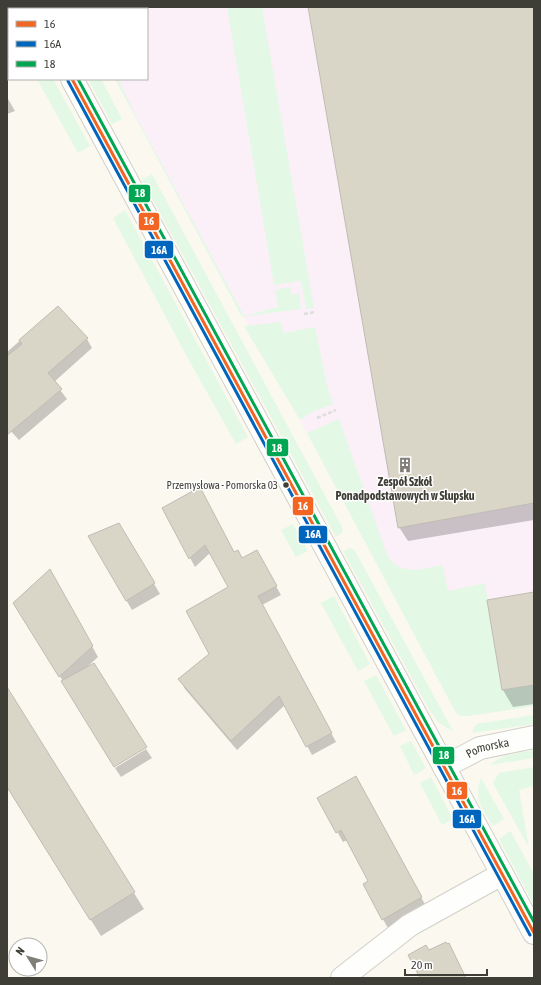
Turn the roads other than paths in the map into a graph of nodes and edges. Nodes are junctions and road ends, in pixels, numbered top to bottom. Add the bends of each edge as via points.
1 (73, 80) edge
2 (534, 737) edge
3 (444, 766) junction
4 (502, 874) junction
5 (534, 933) edge
6 (342, 978) edge

1 - 3 street
2 - 3 street, Pomorska via 480,748
3 - 4 street
4 - 5 street
4 - 6 street via 410,925

